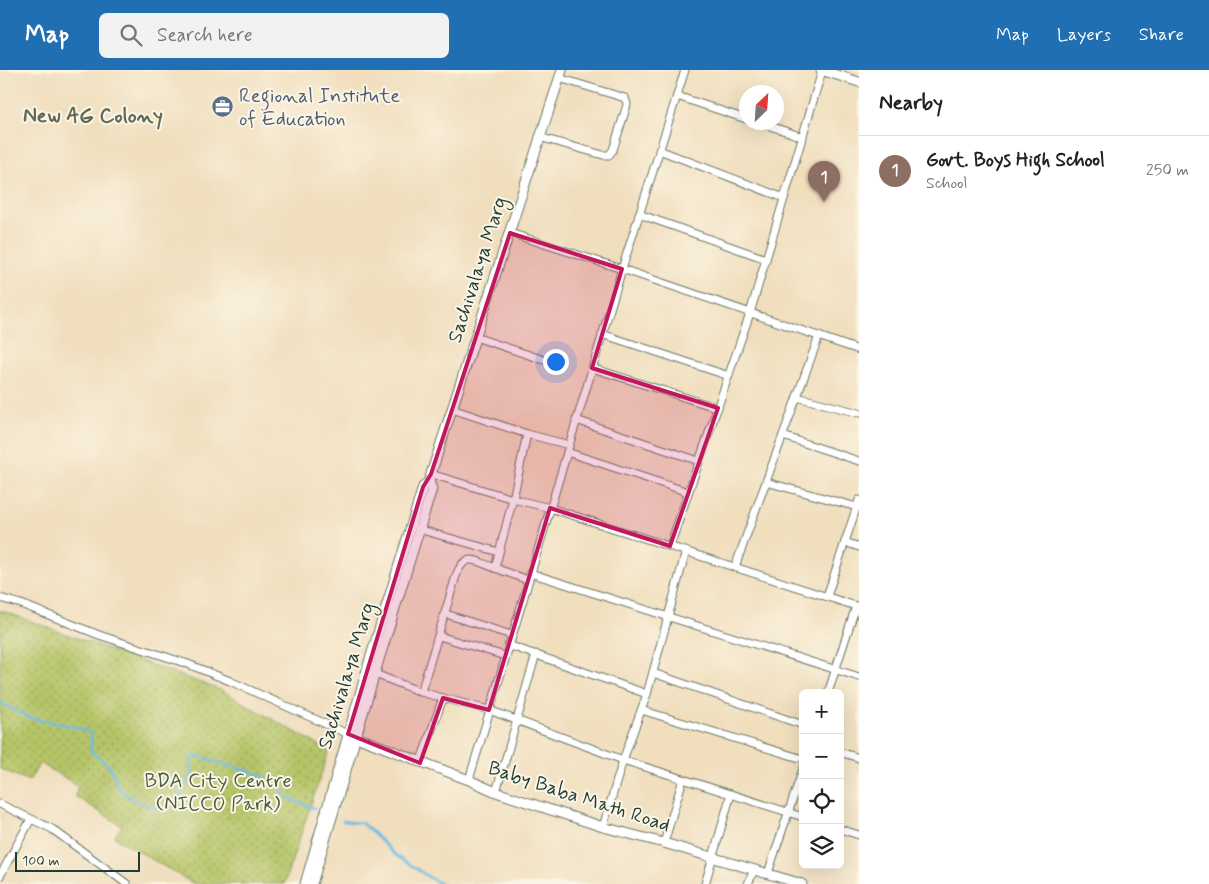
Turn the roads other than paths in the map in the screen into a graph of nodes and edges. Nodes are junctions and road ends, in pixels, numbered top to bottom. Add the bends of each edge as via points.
1 (685, 70) edge
2 (821, 70) edge
3 (561, 74) edge
4 (859, 82) edge
5 (677, 96) junction
6 (739, 117) edge
7 (781, 130) edge
8 (802, 137) junction
9 (539, 138) junction
10 (659, 150) junction
11 (784, 198) junction
12 (639, 214) junction
13 (510, 233) junction
14 (766, 259) junction
15 (622, 269) junction
16 (750, 313) junction
17 (602, 334) junction
18 (819, 336) junction
19 (475, 337) junction
20 (859, 350) edge
21 (550, 362) dead end
22 (592, 368) junction
23 (729, 376) junction
24 (797, 397) junction
25 (718, 408) junction
26 (452, 409) junction
27 (859, 413) edge
28 (576, 420) junction
29 (527, 434) junction
30 (782, 436) junction
31 (568, 449) junction
32 (699, 461) junction
33 (859, 461) edge
34 (430, 478) junction
35 (766, 482) junction
36 (688, 492) junction
37 (513, 500) junction
38 (858, 504) edge
39 (550, 508) junction
40 (418, 529) junction
41 (845, 542) junction
42 (670, 546) junction
43 (859, 546) edge
44 (499, 552) junction
45 (686, 552) junction
46 (735, 567) junction
47 (495, 568) junction
48 (529, 577) junction
49 (827, 596) junction
50 (0, 598) edge
51 (858, 606) edge
52 (446, 614) junction
53 (669, 618) junction
54 (512, 635) junction
55 (439, 636) junction
56 (508, 645) junction
57 (536, 654) junction
58 (505, 656) junction
59 (835, 670) junction
60 (653, 673) junction
61 (375, 674) junction
62 (859, 678) edge
63 (829, 689) edge
64 (421, 692) junction
65 (647, 694) junction
66 (443, 698) junction
67 (489, 710) junction
68 (641, 710) junction
69 (517, 721) junction
70 (799, 724) edge
71 (352, 736) junction
72 (844, 753) edge
73 (799, 758) edge
74 (859, 758) edge
75 (623, 760) junction
76 (420, 763) junction
77 (683, 779) junction
78 (800, 779) edge
79 (469, 780) junction
80 (496, 792) junction
81 (731, 794) junction
82 (0, 804) edge
83 (789, 812) junction
84 (799, 816) edge
85 (31, 819) junction
86 (603, 827) junction
87 (844, 830) edge
88 (859, 835) edge
89 (664, 843) junction
90 (712, 858) junction
91 (754, 870) junction
92 (768, 874) junction
93 (0, 876) edge
94 (127, 884) edge
95 (305, 884) edge
96 (312, 884) edge
97 (705, 884) edge
98 (748, 884) edge
99 (802, 884) edge

1 - 5 street
2 - 4 main road
2 - 8 street
3 - 9 main road, Sachivalaya Marg
3 - 9 street via 625,98 627,104 613,150 609,155 603,155
5 - 6 street
5 - 10 street
7 - 8 street
8 - 11 street
9 - 13 main road, Sachivalaya Marg
10 - 11 street
10 - 12 street
11 - 14 street
12 - 14 street
12 - 15 street
13 - 15 street
13 - 19 main road, Sachivalaya Marg
14 - 16 street
15 - 16 street
15 - 17 street
16 - 18 street
16 - 23 street
17 - 22 street
17 - 23 street
18 - 20 street
18 - 24 street
19 - 21 street
19 - 26 main road, Sachivalaya Marg
22 - 25 street
22 - 28 street
23 - 25 street
24 - 27 street
24 - 30 street
25 - 32 street
26 - 29 street
26 - 34 main road, Sachivalaya Marg
28 - 31 street
28 - 32 street
29 - 31 street
29 - 37 street
30 - 33 street
30 - 35 street
31 - 36 street
31 - 39 street
32 - 36 street
34 - 37 street
34 - 40 main road, Sachivalaya Marg via 432,489
34 - 71 main road, Sachivalaya Marg via 423,487
35 - 38 street
35 - 46 street
36 - 42 street
37 - 39 street
37 - 44 street
38 - 41 street
39 - 42 street
39 - 48 street
40 - 44 street
40 - 61 main road, Sachivalaya Marg
41 - 43 street
41 - 49 street
42 - 45 street
44 - 47 street
45 - 46 street
45 - 53 street
46 - 49 street
47 - 48 street
47 - 52 street via 471,559 462,563
48 - 53 street
48 - 54 street
49 - 51 street
50 - 71 street via 188,664
51 - 59 street
52 - 54 street
52 - 55 street
53 - 59 street
53 - 60 street
54 - 56 street
55 - 58 street
55 - 64 street
56 - 57 street
56 - 58 street
57 - 65 street
57 - 69 street
58 - 67 street
59 - 62 street
59 - 63 street
60 - 65 street
60 - 70 street
61 - 64 street
61 - 71 main road, Sachivalaya Marg
64 - 66 street
65 - 68 street
66 - 67 street
66 - 76 street
67 - 69 street
67 - 79 street
68 - 73 street
68 - 75 street
69 - 75 street
69 - 80 street
71 - 76 main road, Baby Baba Math Road
71 - 95 main road, Sachivalaya Marg
71 - 96 main road, Sachivalaya Marg
72 - 74 street
75 - 77 street
75 - 86 street
76 - 79 main road, Baby Baba Math Road
77 - 81 street
77 - 89 street
78 - 83 street
79 - 80 main road, Baby Baba Math Road
80 - 86 main road, Baby Baba Math Road
81 - 83 street
81 - 90 street
82 - 85 street
83 - 84 street
83 - 92 street
85 - 93 street
85 - 94 street via 52,829
86 - 89 main road, Baby Baba Math Road
87 - 88 street
89 - 90 main road, Baby Baba Math Road
90 - 91 main road, Baby Baba Math Road
90 - 97 street
91 - 92 main road, Baby Baba Math Road
91 - 98 street
92 - 99 main road, Baby Baba Math Road

